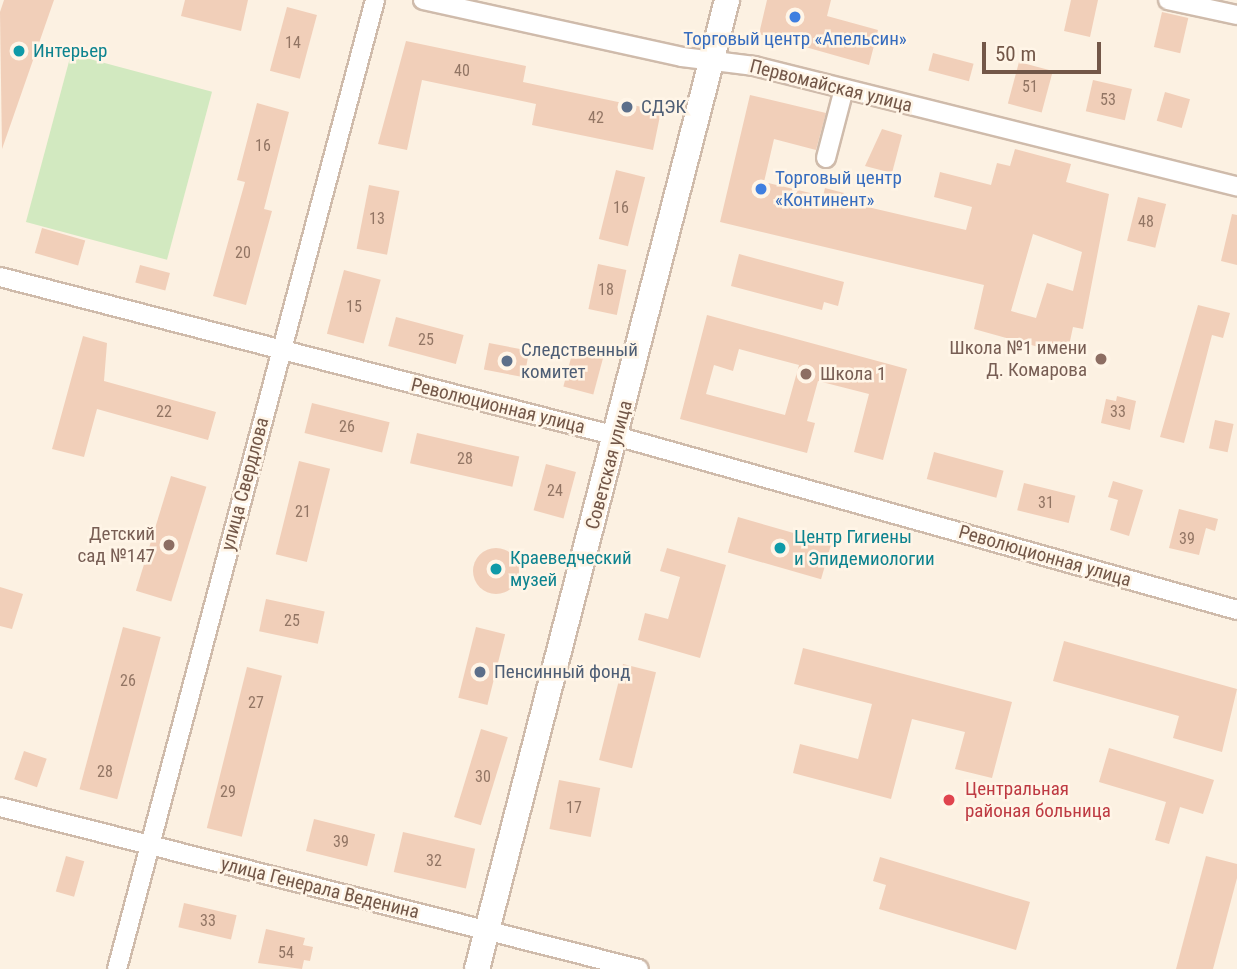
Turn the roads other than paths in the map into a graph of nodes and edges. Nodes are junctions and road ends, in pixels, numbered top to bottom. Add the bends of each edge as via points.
1 (375, 0) edge
2 (423, 0) edge
3 (727, 0) edge
4 (1168, 0) edge
5 (1237, 15) edge
6 (710, 62) junction
7 (844, 89) junction
8 (826, 158) dead end
9 (1237, 186) edge
10 (0, 277) edge
11 (281, 351) junction
12 (616, 436) junction
13 (1237, 610) edge
14 (0, 807) edge
15 (149, 846) junction
16 (487, 929) junction
17 (117, 969) edge
18 (477, 969) edge
19 (639, 969) edge

1 - 11 street, улица Свердлова
2 - 6 street, Первомайская улица
3 - 6 street, Советская улица
4 - 5 street
6 - 7 street, Первомайская улица via 754,66
6 - 12 street, Советская улица
7 - 8 street
7 - 9 street, Первомайская улица
10 - 11 street, Революционная улица
11 - 12 street, Революционная улица
11 - 15 street, улица Свердлова
12 - 13 street, Революционная улица
12 - 16 street, Советская улица
14 - 15 street, улица Генерала Веденина
15 - 16 street, улица Генерала Веденина
15 - 17 street, улица Свердлова
16 - 18 street, Советская улица
16 - 19 street, улица Генерала Веденина

